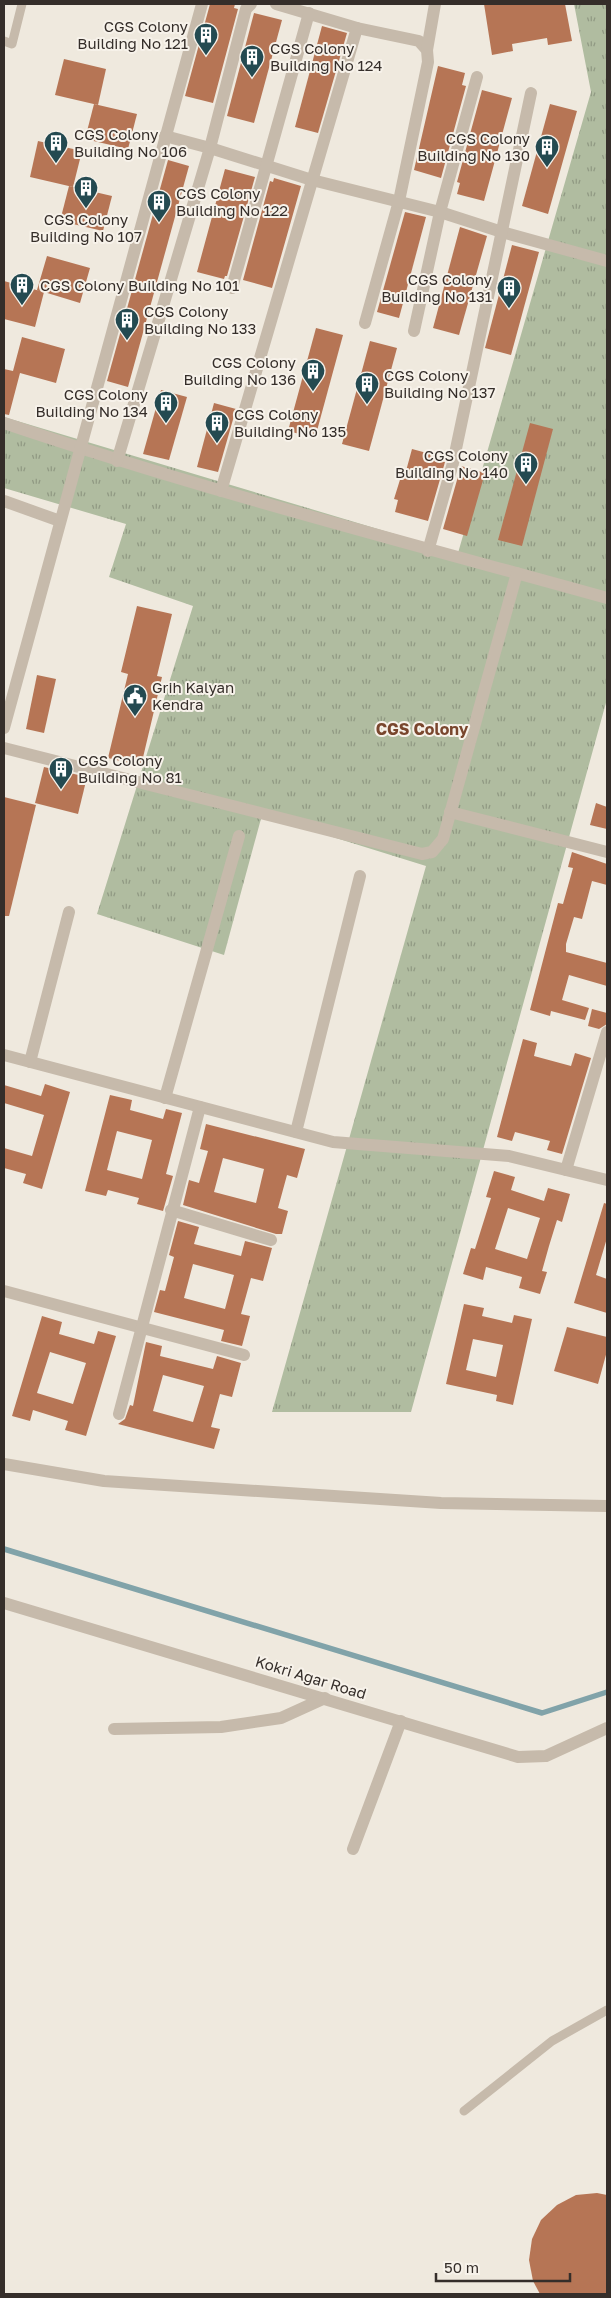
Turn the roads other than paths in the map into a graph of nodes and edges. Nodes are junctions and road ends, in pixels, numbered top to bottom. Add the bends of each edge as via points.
1 (22, 4) edge
2 (202, 4) edge
3 (251, 4) edge
4 (276, 4) edge
5 (435, 4) edge
6 (309, 13) junction
7 (357, 28) junction
8 (4, 41) edge
9 (427, 50) junction
10 (477, 78) dead end
11 (531, 93) dead end
12 (165, 136) junction
13 (210, 148) junction
14 (266, 164) junction
15 (312, 180) junction
16 (399, 201) junction
17 (440, 212) junction
18 (502, 232) junction
19 (607, 261) edge
20 (232, 288) dead end
21 (365, 323) dead end
22 (414, 331) dead end
23 (4, 423) edge
24 (79, 449) junction
25 (117, 461) junction
26 (222, 491) junction
27 (4, 501) edge
28 (60, 521) junction
29 (428, 551) junction
30 (517, 573) junction
31 (607, 598) edge
32 (4, 728) edge
33 (4, 748) edge
34 (450, 812) junction
35 (238, 836) dead end
36 (607, 852) edge
37 (360, 876) dead end
38 (69, 912) dead end
39 (607, 1032) edge
40 (4, 1055) edge
41 (30, 1062) junction
42 (165, 1098) junction
43 (200, 1106) junction
44 (296, 1132) junction
45 (566, 1170) junction
46 (607, 1180) edge
47 (172, 1210) junction
48 (271, 1240) dead end
49 (4, 1291) edge
50 (140, 1326) junction
51 (244, 1355) dead end
52 (119, 1414) dead end
53 (4, 1464) edge
54 (607, 1506) edge
55 (4, 1604) edge
56 (325, 1698) junction
57 (401, 1721) junction
58 (607, 1728) edge
59 (114, 1729) dead end
60 (353, 1849) dead end
61 (607, 2010) edge
62 (464, 2111) dead end

1 - 8 lane via 12,44
2 - 12 street
3 - 13 street via 246,9
4 - 6 street
5 - 9 street
6 - 7 street
6 - 14 street
7 - 9 street via 419,42
7 - 15 street
9 - 16 street via 428,62
10 - 17 street
11 - 18 street
12 - 13 street
12 - 24 street
13 - 14 street
13 - 25 street
14 - 15 street
14 - 20 street
15 - 16 street
15 - 26 street
16 - 17 street
16 - 21 street
17 - 18 street
17 - 22 street
18 - 19 street
18 - 29 street via 454,464
23 - 24 street
24 - 25 street
24 - 28 street
25 - 26 street
26 - 29 street
27 - 28 street
28 - 32 street
29 - 30 street
30 - 31 street
30 - 34 street
33 - 34 street via 422,854 432,852 443,839
34 - 36 street
35 - 42 street
37 - 44 street
38 - 41 street
39 - 45 street
40 - 41 street
41 - 42 street
42 - 43 street
43 - 44 street
43 - 47 street
44 - 45 street via 333,1142 510,1156
45 - 46 street
47 - 48 street
47 - 50 street
49 - 50 street
50 - 51 street
50 - 52 street
53 - 54 street via 104,1481 441,1503
55 - 56 street, Kokri Agar Road
56 - 57 street, Kokri Agar Road
56 - 59 street via 280,1718 221,1728
57 - 58 street, Kokri Agar Road via 518,1757 546,1756
57 - 60 street
61 - 62 lane via 552,2041

